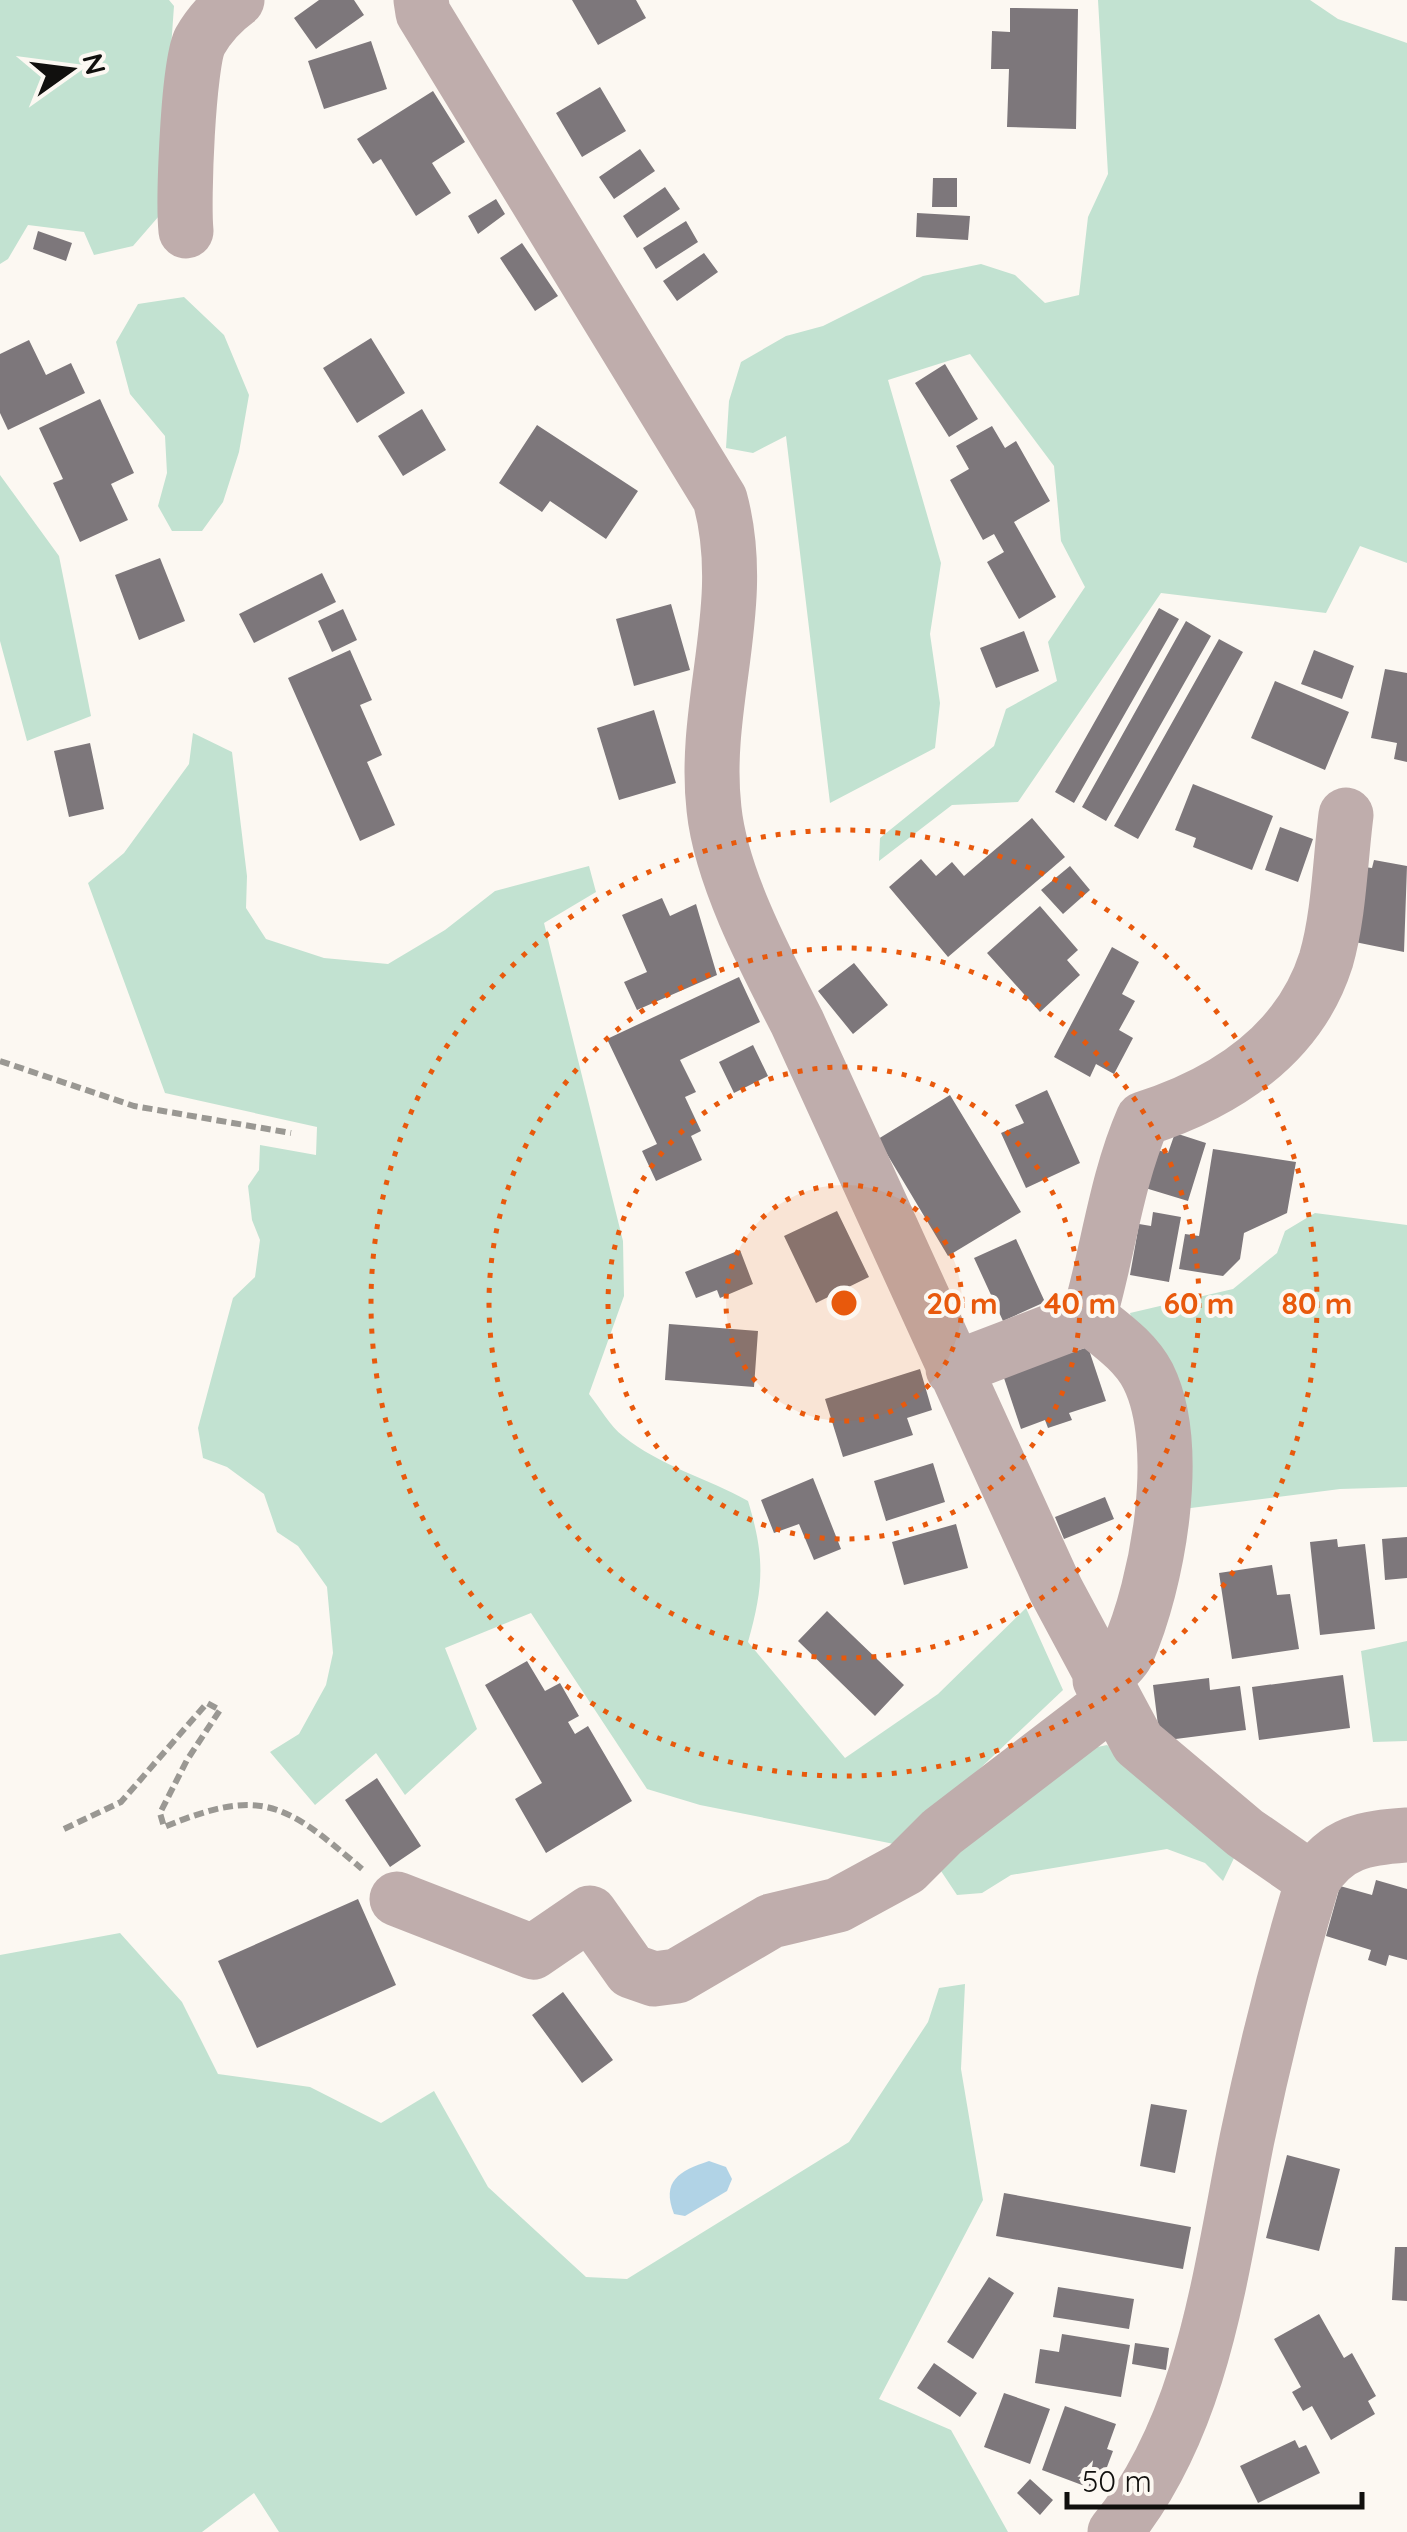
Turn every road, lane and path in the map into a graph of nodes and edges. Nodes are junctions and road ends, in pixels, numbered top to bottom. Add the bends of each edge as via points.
1 (236, 0) edge
2 (420, 0) edge
3 (186, 230) dead end
4 (1346, 815) dead end
5 (0, 1061) edge
6 (291, 1133) dead end
7 (1089, 1318) junction
8 (953, 1370) junction
9 (1107, 1690) junction
10 (64, 1829) dead end
11 (1407, 1835) edge
12 (1312, 1880) junction
13 (397, 1899) joint
14 (1115, 2532) edge

1 - 3 street via 198,44 182,199
2 - 8 street via 720,499 733,581 716,720 714,811 760,950
4 - 7 street via 1327,957 1311,998 1252,1066 1189,1104 1143,1119 1128,1154
5 - 6 path via 134,1106
7 - 8 street
7 - 9 street via 1132,1353 1147,1375 1165,1441 1157,1548 1126,1656
8 - 9 street
9 - 12 street via 1138,1743 1245,1834
9 - 13 street via 891,1878 838,1905 771,1921 678,1976 654,1979 631,1971 590,1913 533,1952
10 - 13 path via 121,1802 207,1703 220,1710 160,1813 164,1827 200,1810 247,1802 275,1808 331,1843
11 - 12 street via 1358,1838
12 - 14 street via 1252,2116 1207,2333 1174,2436

